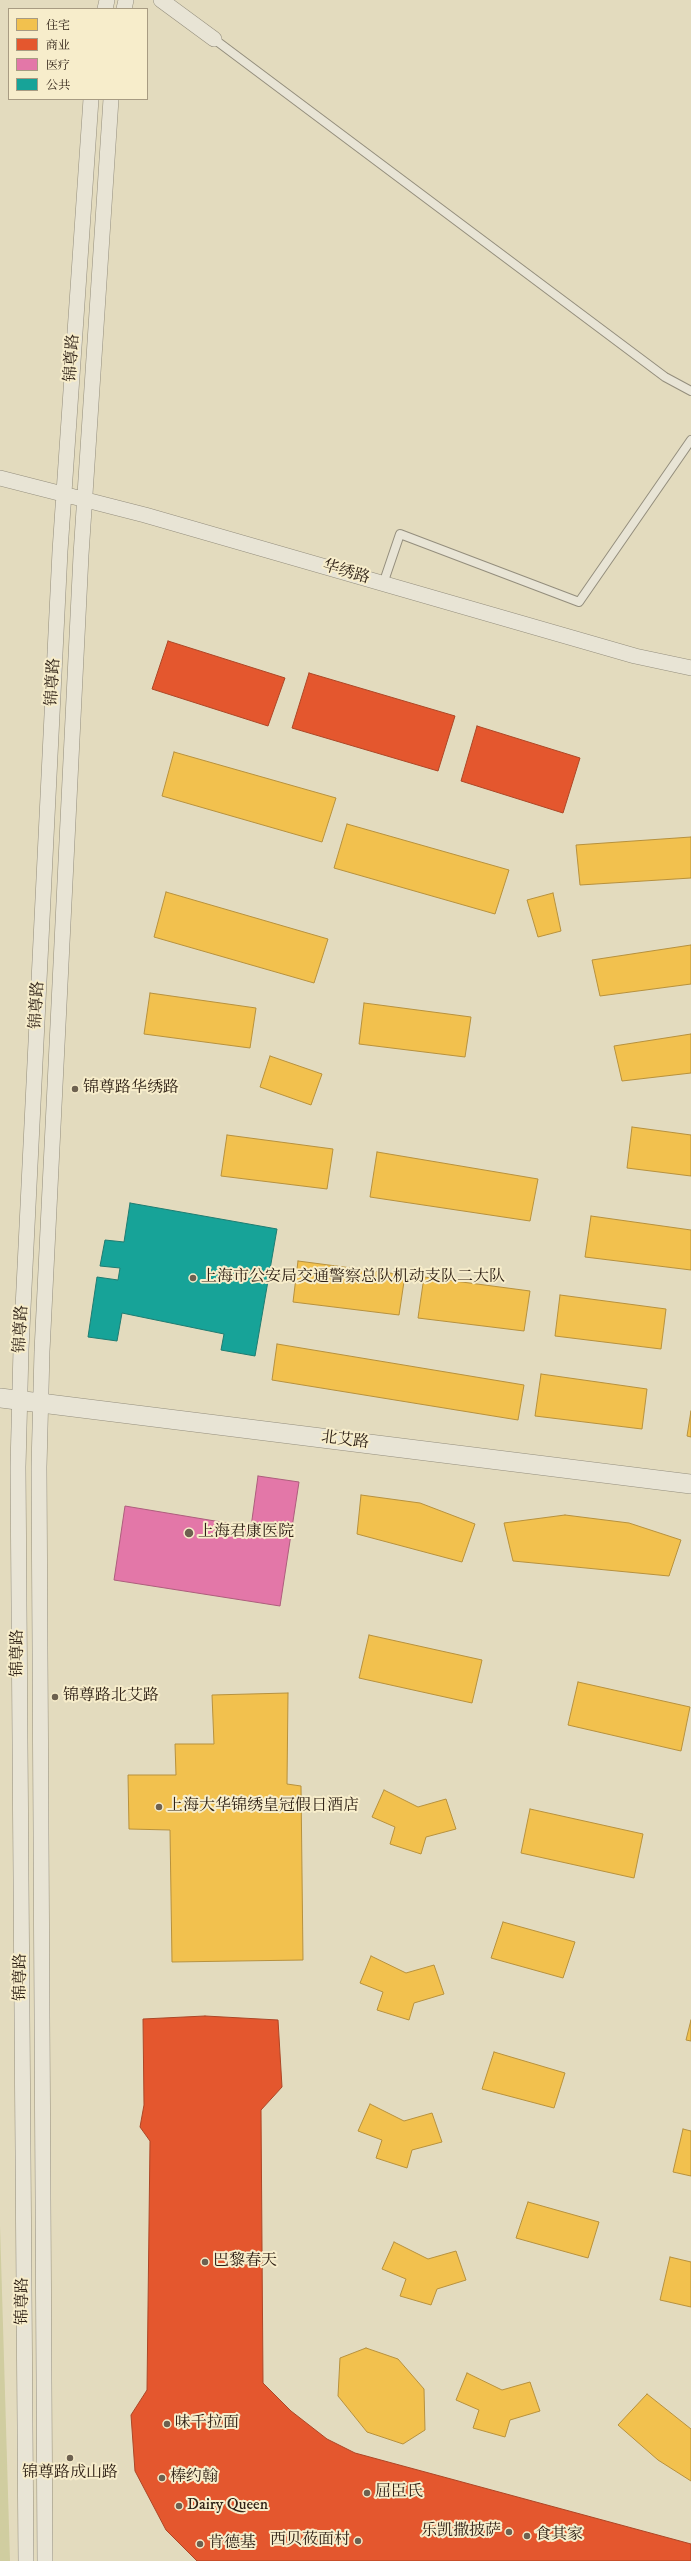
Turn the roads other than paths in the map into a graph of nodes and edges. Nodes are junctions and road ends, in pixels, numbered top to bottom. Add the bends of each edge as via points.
1 (160, 0) edge
2 (214, 39) joint
3 (91, 100) edge
4 (111, 100) edge
5 (691, 391) edge
6 (691, 440) edge
7 (0, 478) edge
8 (64, 494) junction
9 (84, 500) junction
10 (383, 584) junction
11 (691, 668) edge
12 (0, 1398) edge
13 (20, 1400) junction
14 (41, 1403) junction
15 (691, 1484) edge
16 (26, 2561) edge
17 (45, 2561) edge

1 - 2 street
2 - 5 lane via 659,372
3 - 8 street, 锦尊路
4 - 9 street, 锦尊路
6 - 10 lane via 579,602 400,534
7 - 8 street, 华绣路
8 - 9 street, 华绣路
8 - 13 street, 锦尊路
9 - 10 street, 华绣路
9 - 14 street, 锦尊路
10 - 11 street, 华绣路 via 635,656
12 - 13 street, 北艾路
13 - 14 street, 北艾路
13 - 16 street, 锦尊路 via 18,1475
14 - 15 street, 北艾路
14 - 17 street, 锦尊路 via 39,1467

